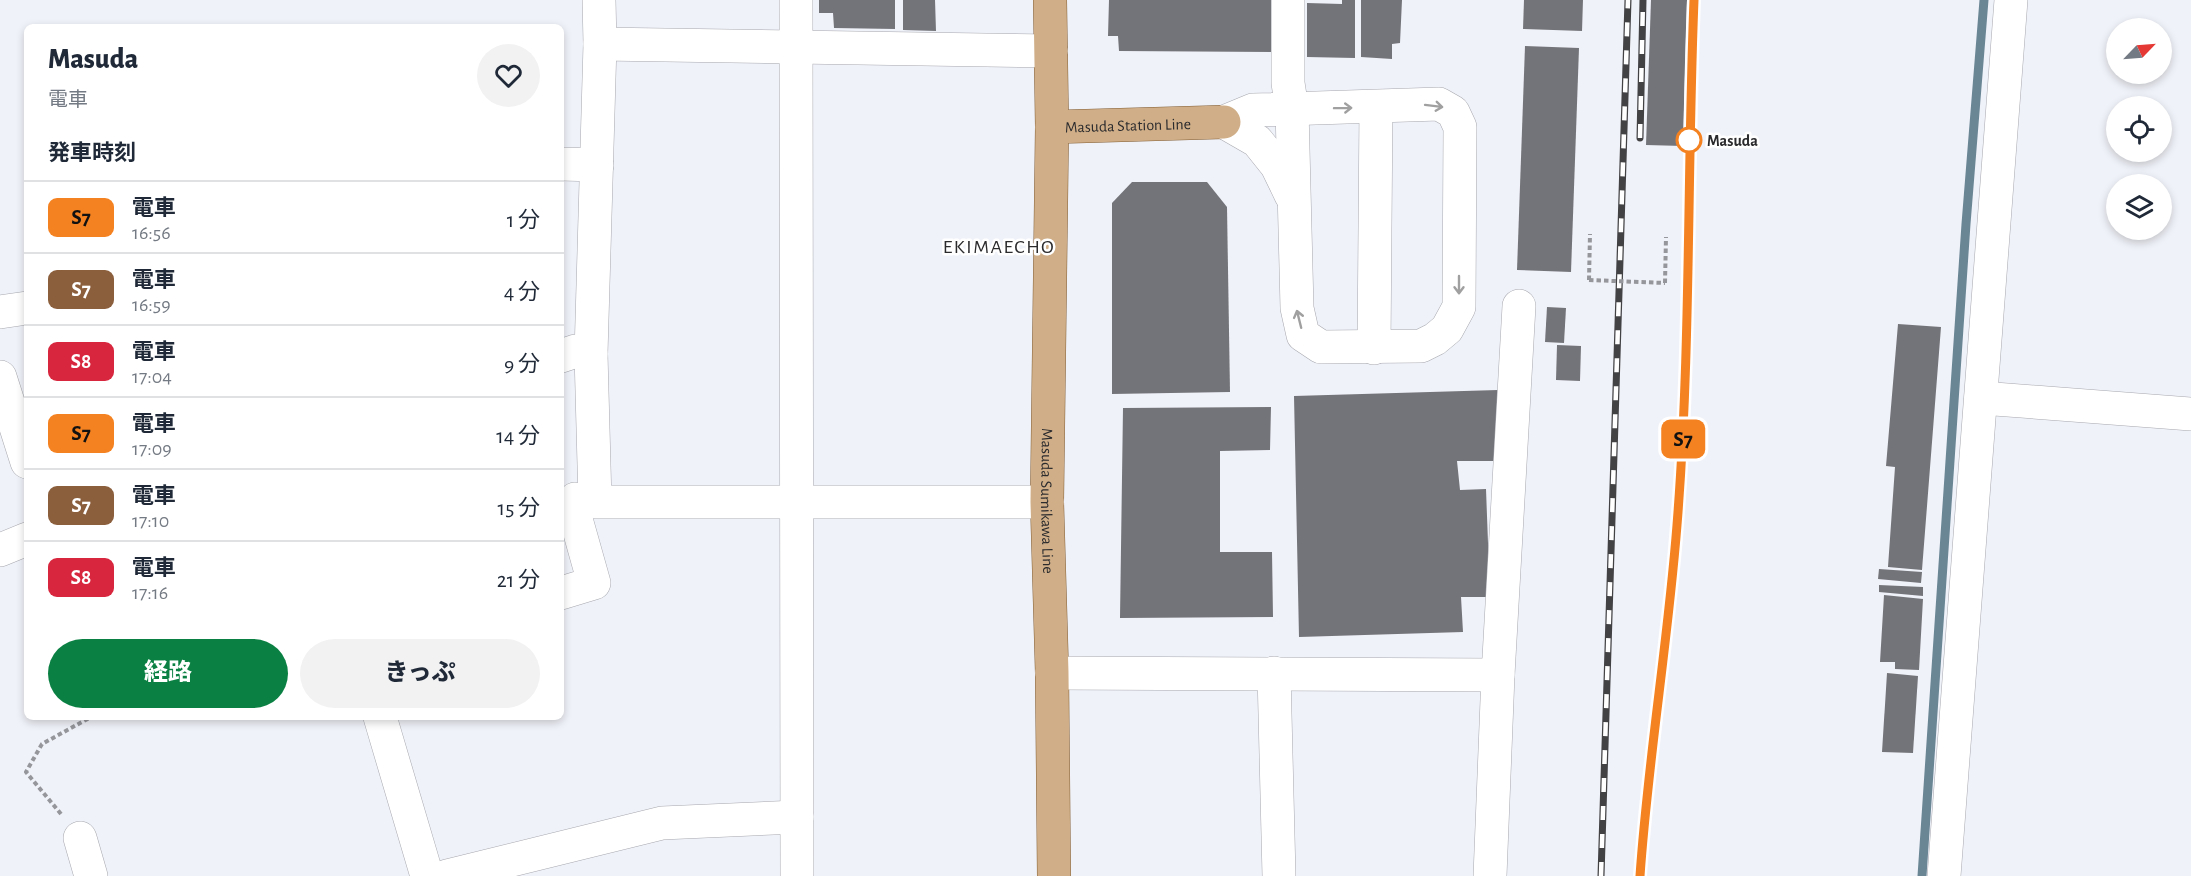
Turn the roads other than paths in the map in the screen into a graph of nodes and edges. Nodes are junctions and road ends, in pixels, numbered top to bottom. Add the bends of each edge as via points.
1 (599, 0) edge
2 (796, 0) edge
3 (1050, 0) edge
4 (1288, 0) edge
5 (2012, 0) edge
6 (600, 44) junction
7 (796, 47) junction
8 (1051, 51) junction
9 (1376, 107) junction
10 (1292, 109) junction
11 (1224, 122) junction
12 (1052, 127) junction
13 (564, 164) edge
14 (597, 165) junction
15 (1295, 202) junction
16 (1519, 306) dead end
17 (24, 308) edge
18 (0, 312) edge
19 (1374, 348) junction
20 (576, 355) edge
21 (0, 377) edge
22 (1980, 398) junction
23 (2191, 414) edge
24 (24, 453) edge
25 (577, 499) edge
26 (798, 502) junction
27 (1047, 502) junction
28 (24, 540) edge
29 (0, 550) edge
30 (564, 592) edge
31 (1052, 673) junction
32 (1274, 673) junction
33 (1498, 675) junction
34 (381, 720) edge
35 (797, 817) junction
36 (80, 838) road end
37 (91, 876) edge
38 (427, 876) edge
39 (447, 876) edge
40 (796, 876) edge
41 (1054, 876) edge
42 (1279, 876) edge
43 (1490, 876) edge
44 (1944, 876) edge

1 - 6 street
2 - 7 street
3 - 8 main road, Masuda Station Line
4 - 10 street via 1288,83
5 - 22 street
6 - 7 street
6 - 14 street
7 - 8 street
7 - 26 street
8 - 12 main road, Masuda Station Line
10 -> 9 street
9 - 19 street
9 -> 19 street via 1439,104 1453,112 1460,127 1459,307 1447,329 1435,339 1421,345
10 - 11 street via 1253,110
10 - 15 street
11 - 12 main road, Masuda Station Line
11 - 15 street via 1257,141 1277,166
12 - 27 main road, Masuda Sumikawa Line
13 - 14 street
14 - 20 street
19 -> 15 street via 1321,348 1303,335 1297,308
16 - 33 street
17 - 18 street
20 - 25 street
21 - 24 street
22 - 23 street
22 - 44 street
25 - 26 street
25 - 30 street via 576,519 594,583
26 - 27 street
26 - 35 street
27 - 31 main road, Masuda Sumikawa Line
28 - 29 street
31 - 32 street
31 - 41 main road, Masuda Sumikawa Line
32 - 33 street
32 - 42 street
33 - 43 street
34 - 38 street
35 - 39 street via 662,823
35 - 40 street
36 - 37 street

